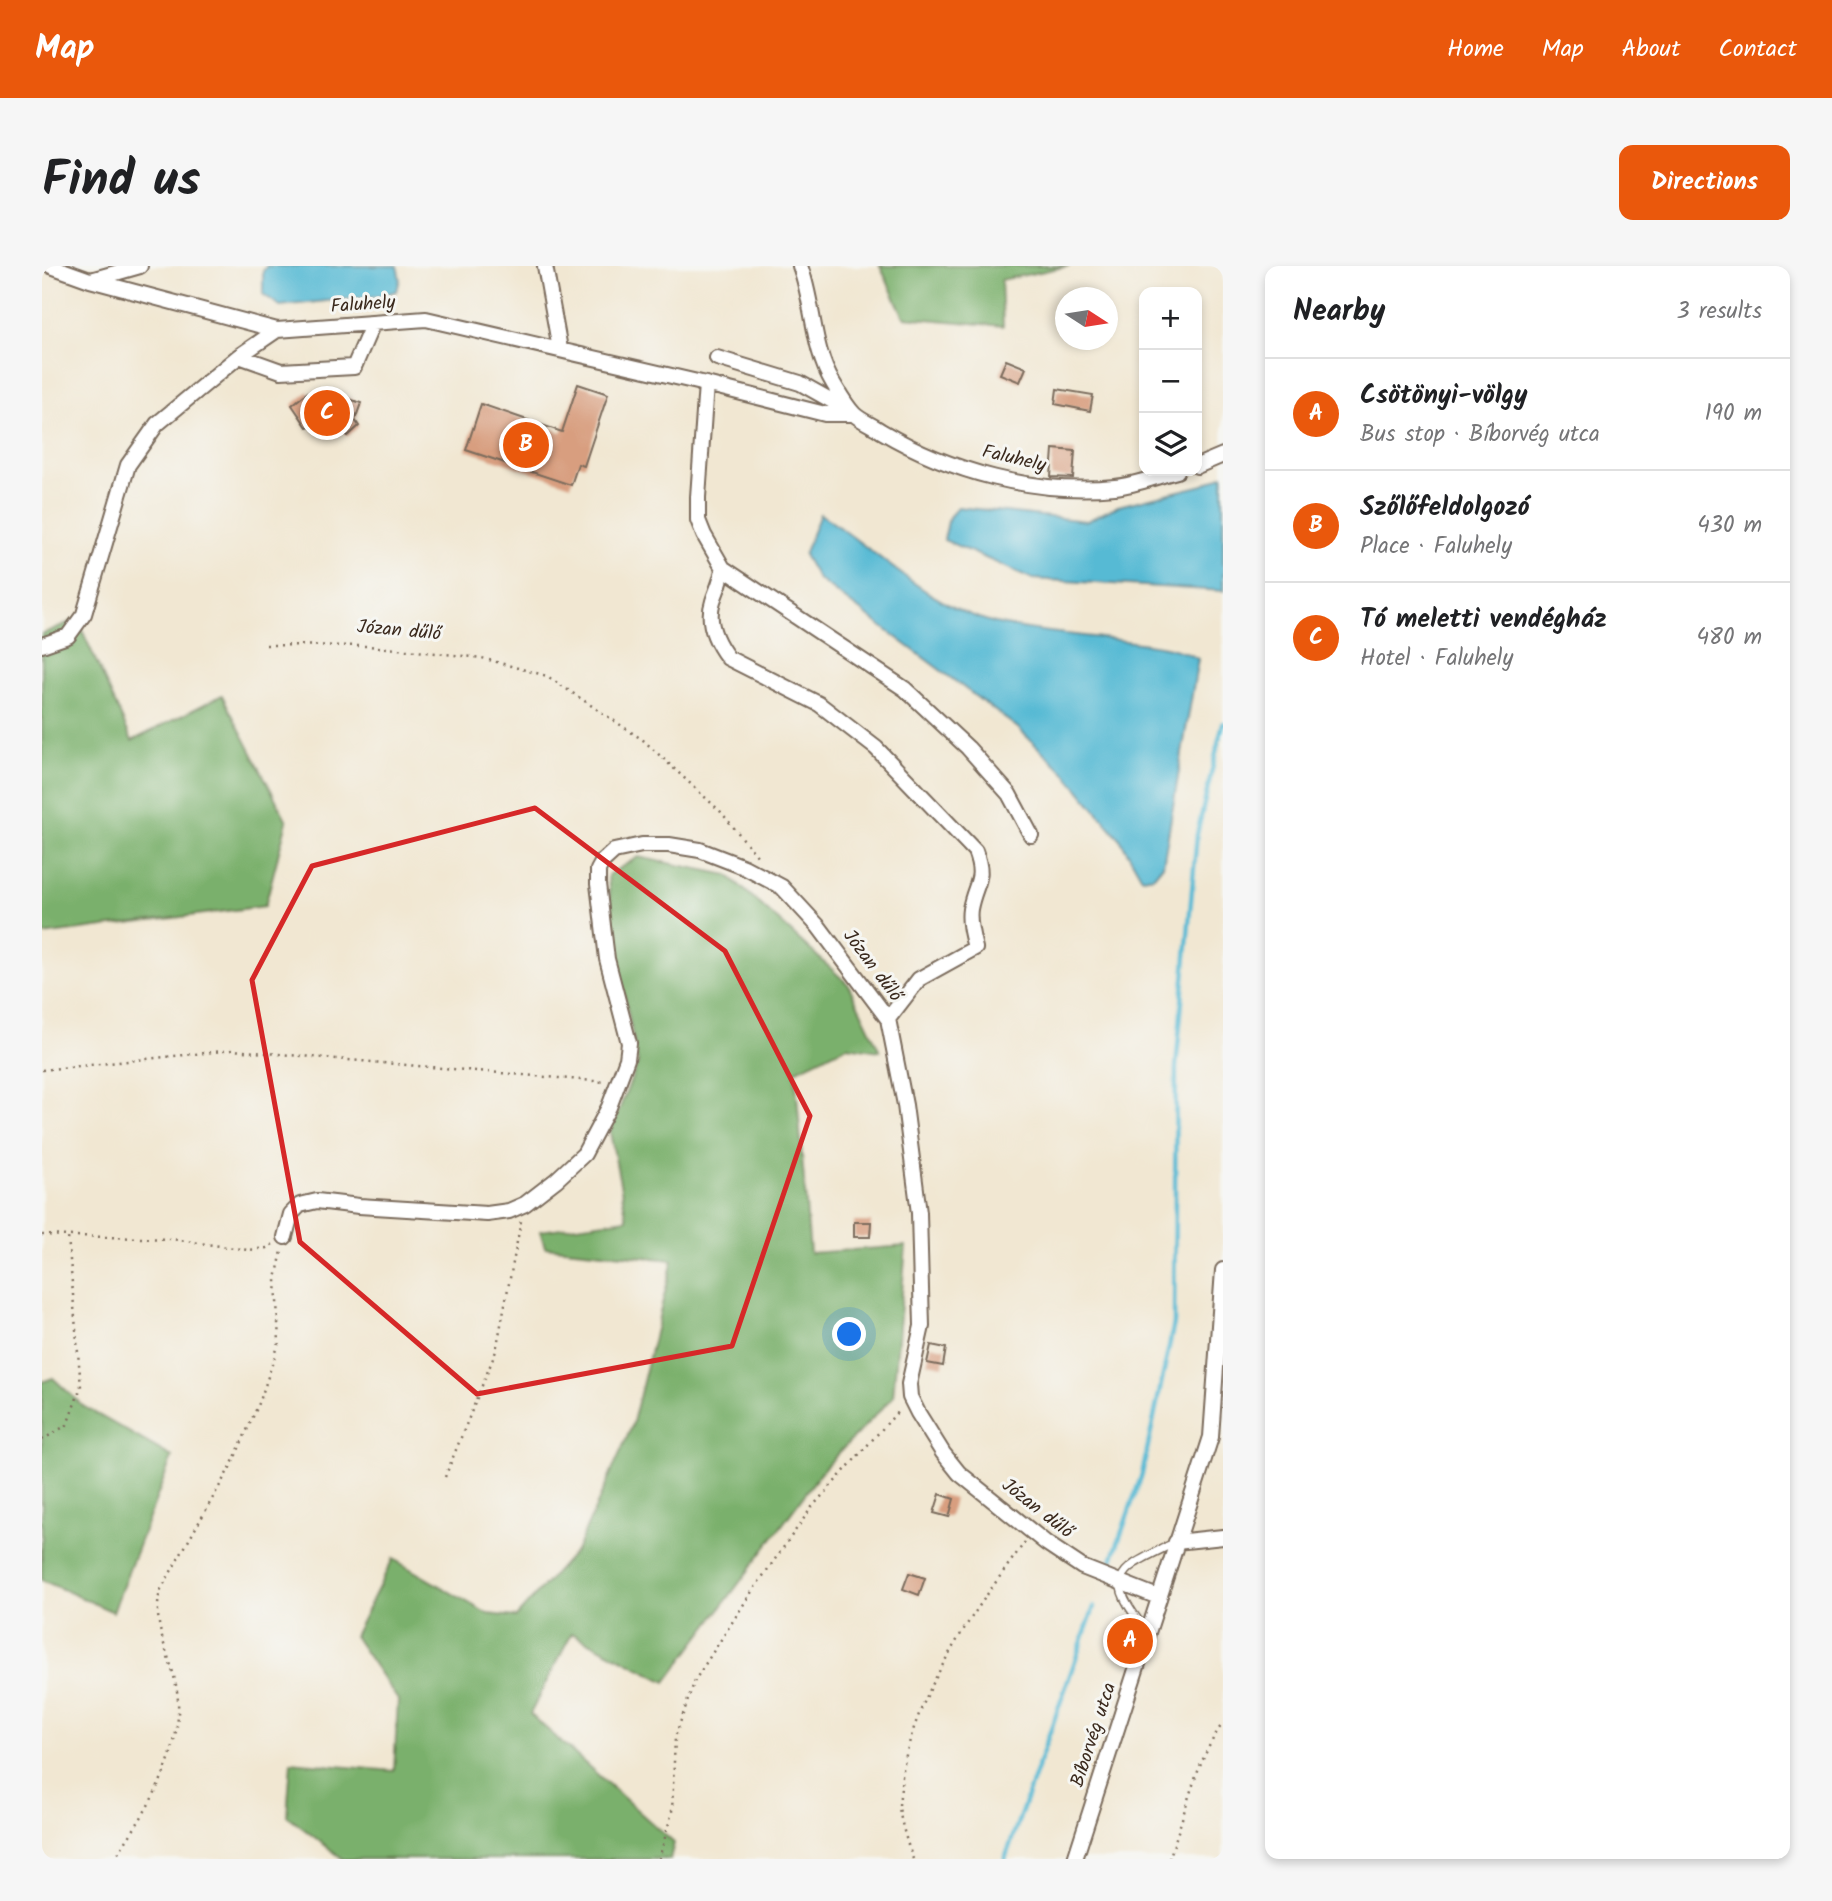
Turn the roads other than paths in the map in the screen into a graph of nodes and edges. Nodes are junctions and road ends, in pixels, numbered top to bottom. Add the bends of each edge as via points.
1 (51, 266) edge
2 (140, 266) edge
3 (545, 266) edge
4 (800, 266) edge
5 (90, 280) junction
6 (373, 323) junction
7 (277, 330) junction
8 (560, 349) junction
9 (239, 356) junction
10 (717, 358) dead end
11 (706, 384) junction
12 (854, 414) junction
13 (1223, 455) edge
14 (1202, 464) edge
15 (1159, 476) edge
16 (723, 568) junction
17 (42, 645) edge
18 (1031, 835) dead end
19 (888, 1018) junction
20 (285, 1237) road end
21 (1223, 1270) edge
22 (1220, 1540) edge
23 (1176, 1542) junction
24 (1120, 1583) junction
25 (1158, 1597) junction
26 (1147, 1632) junction
27 (1075, 1859) edge

1 - 5 street
2 - 5 street
3 - 8 street
4 - 12 street, Faluhely via 822,358
5 - 7 street
6 - 7 street, Faluhely
6 - 8 street, Faluhely via 426,319
6 - 9 street via 354,367 281,371
7 - 9 street
8 - 11 street, Faluhely
9 - 17 street via 157,424 128,465 84,614 68,636
10 - 12 street via 800,383
11 - 12 street, Faluhely via 825,414
11 - 16 street via 698,520
12 - 15 street, Faluhely via 911,449 1007,481 1069,489 1118,487
13 - 14 street
16 - 18 street via 905,688 1009,794
16 - 19 street via 710,617 718,645 728,658 819,704 876,748 975,851 981,867 970,910 975,948 919,979
19 - 20 street, Józan dűlő via 782,887 700,850 642,845 614,851 598,870 598,884 607,959 629,1043 619,1084 584,1154 525,1205 509,1211 487,1214 317,1201 300,1205 291,1214
19 - 24 street, Józan dűlő via 919,1213 922,1326 910,1397 959,1473 1046,1543 1082,1567
21 - 23 street, Bíborvég utca via 1211,1437
22 - 23 street
23 - 24 lane via 1130,1565
23 - 25 street, Bíborvég utca
24 - 25 street, Józan dűlő
24 - 26 lane via 1123,1598
25 - 26 street, Bíborvég utca
26 - 27 street, Bíborvég utca

